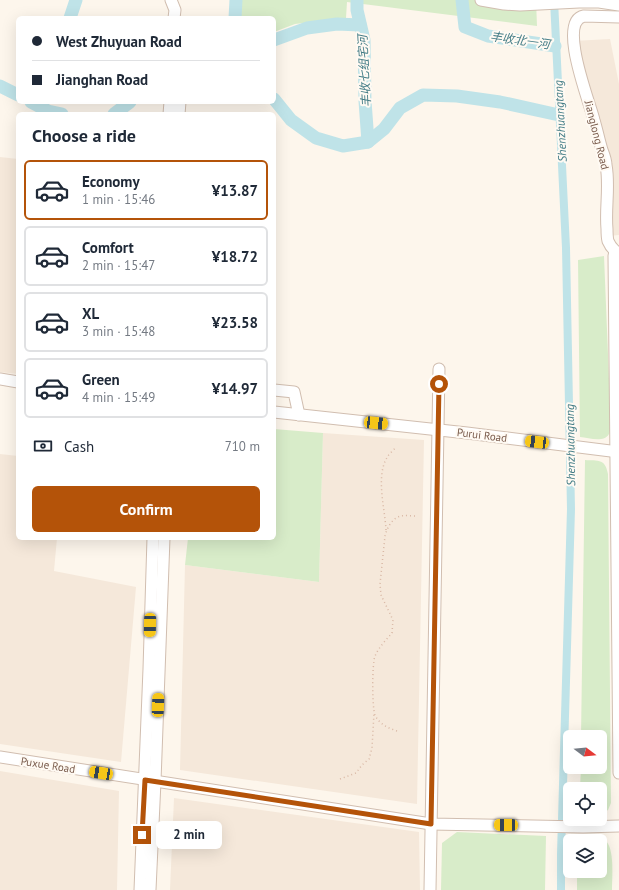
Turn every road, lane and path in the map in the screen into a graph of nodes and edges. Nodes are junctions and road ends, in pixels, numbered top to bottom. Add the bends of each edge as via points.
1 (171, 0) edge
2 (481, 0) edge
3 (619, 5) edge
4 (174, 16) edge
5 (619, 17) edge
6 (617, 250) edge
7 (439, 369) dead end
8 (0, 379) edge
9 (16, 382) edge
10 (276, 390) edge
11 (276, 412) edge
12 (299, 415) junction
13 (438, 430) junction
14 (396, 447) dead end
15 (617, 451) edge
16 (418, 516) dead end
17 (386, 532) junction
18 (153, 540) edge
19 (164, 540) edge
20 (374, 714) junction
21 (397, 731) dead end
22 (0, 757) edge
23 (619, 773) edge
24 (340, 779) dead end
25 (150, 781) junction
26 (431, 824) junction
27 (619, 826) edge
28 (140, 890) edge
29 (150, 890) edge
30 (430, 890) edge

1 - 4 street
2 - 3 street via 504,4 599,2
5 - 6 street, Jianglong Road via 580,16 574,25 573,37 578,69 606,164 608,240 610,246
6 - 15 street, Jianglong Road via 614,256
7 - 13 street
8 - 9 street
10 - 12 street via 294,392
11 - 12 street, Purui Road
12 - 13 street, Purui Road
13 - 15 street, Purui Road
13 - 26 street
14 - 17 path via 383,467 382,498
15 - 23 street, Jianglong Road
16 - 17 path via 400,516
17 - 20 path via 380,584 381,595 393,620 392,634 374,657
18 - 25 street via 149,669
19 - 25 street
20 - 21 path via 385,726
20 - 24 path via 369,759 356,773
22 - 25 street, Puxue Road
25 - 26 street, Puxue Road
25 - 28 street
25 - 29 street
26 - 27 street, Puxue Road
26 - 30 street

